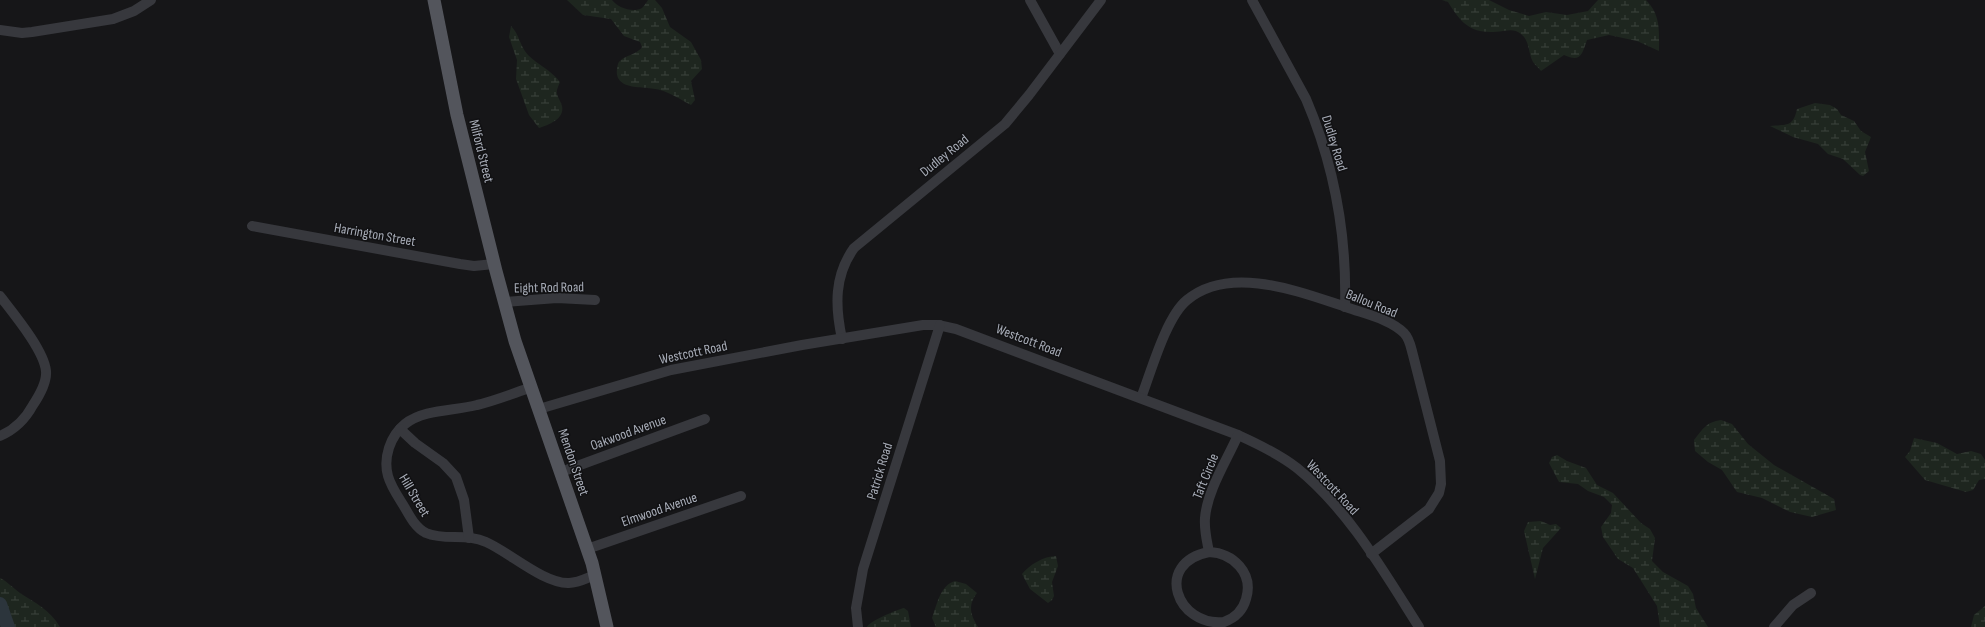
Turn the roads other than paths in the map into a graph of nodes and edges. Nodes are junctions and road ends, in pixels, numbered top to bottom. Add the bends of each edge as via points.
1 (151, 0) edge
2 (434, 0) edge
3 (1030, 0) edge
4 (1101, 0) edge
5 (1252, 0) edge
6 (0, 30) edge
7 (1060, 54) junction
8 (252, 226) dead end
9 (494, 264) junction
10 (0, 296) edge
11 (595, 300) dead end
12 (506, 305) junction
13 (1345, 307) junction
14 (940, 325) junction
15 (842, 339) junction
16 (532, 387) junction
17 (1141, 398) junction
18 (539, 409) junction
19 (705, 419) dead end
20 (400, 429) junction
21 (1238, 435) junction
22 (0, 436) edge
23 (561, 472) junction
24 (741, 496) dead end
25 (469, 538) junction
26 (587, 549) junction
27 (1209, 552) junction
28 (1371, 554) junction
29 (595, 575) junction
30 (1811, 593) dead end
31 (607, 627) edge
32 (858, 627) edge
33 (1419, 627) edge
34 (1774, 627) edge

1 - 6 street via 113,20 22,33
2 - 9 main road, Milford Street via 456,115
3 - 7 street
4 - 7 street, Dudley Road
5 - 13 street, Dudley Road via 1306,99 1328,164 1341,216 1346,268
7 - 15 street, Dudley Road via 1005,124 854,248 843,264 837,288
8 - 9 street, Harrington Street via 460,264
9 - 12 main road, Milford Street
10 - 22 street via 37,348 46,371 45,380 30,412 17,425
11 - 12 street, Eight Rod Road via 557,298
12 - 16 main road, Mendon Street
13 - 17 street, Ballou Road via 1266,283 1236,282 1202,290 1182,304 1170,325
13 - 28 street, Ballou Road via 1377,318 1405,334 1414,355 1440,461 1441,484 1434,502
14 - 15 street, Westcott Road via 922,325
14 - 17 street, Westcott Road via 981,337
14 - 32 street, Patrick Road via 863,569 856,608
15 - 18 street, Westcott Road via 671,370
16 - 18 main road, Mendon Street
16 - 20 street, Hill Street via 478,405 422,415
17 - 21 street, Westcott Road
18 - 23 main road, Mendon Street
19 - 23 street, Oakwood Avenue
20 - 25 street via 443,463 456,477 464,500
20 - 25 street, Hill Street via 387,455 387,476 412,520 426,533
21 - 27 street, Taft Circle via 1208,503 1205,527
21 - 28 street, Westcott Road via 1270,450 1313,482 1352,527
23 - 26 main road, Mendon Street
24 - 26 street, Elmwood Avenue
25 - 29 street, Hill Street via 487,542 555,581 571,583
26 - 29 main road, Mendon Street
27 - 27 street via 1233,558 1244,570 1248,586 1245,603 1238,613 1228,620 1204,624 1191,618 1181,607 1176,593 1177,579 1184,566 1195,556
28 - 33 street, Westcott Road
29 - 31 main road, Mendon Street
30 - 34 street via 1793,605

